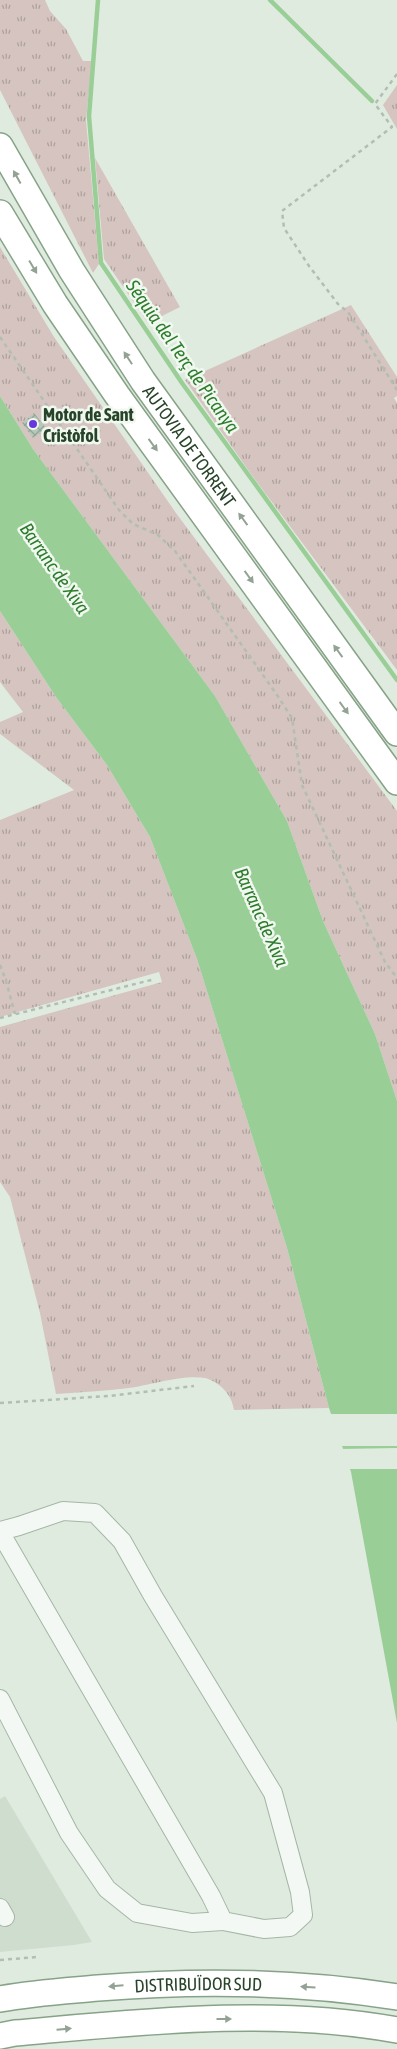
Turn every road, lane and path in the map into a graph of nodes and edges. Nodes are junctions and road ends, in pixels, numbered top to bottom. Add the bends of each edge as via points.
1 (397, 74) edge
2 (0, 146) edge
3 (0, 213) edge
4 (0, 337) edge
5 (397, 390) edge
6 (397, 733) edge
7 (397, 782) edge
8 (0, 965) edge
9 (397, 975) edge
10 (155, 979) dead end
11 (14, 1014) junction
12 (0, 1018) edge
13 (194, 1386) dead end
14 (0, 1403) edge
15 (0, 1531) edge
16 (0, 1699) edge
17 (223, 1920) junction
18 (37, 1957) dead end
19 (0, 1960) edge
20 (397, 1997) edge
21 (0, 1999) edge
22 (397, 2030) edge
23 (0, 2036) edge

1 - 5 path via 376,104 392,127 282,211 284,228 338,304 348,312
6 -> 2 highway, AUTOVIA DE TORRENT via 143,381 72,271
3 -> 7 highway, AUTOVIA DE TORRENT via 55,304 117,395
4 - 9 path via 119,510 133,524 158,534 175,551 292,718 302,784 385,962
8 - 11 path
10 - 11 path
11 - 12 path
13 - 14 path via 109,1396
15 - 17 lane
15 - 17 lane via 63,1510 94,1513 122,1541 152,1596 273,1793 300,1892 303,1915 290,1927 264,1929
16 - 17 lane via 69,1833 107,1889 137,1913 192,1923
18 - 19 path
20 -> 21 highway, DISTRIBUÏDOR SUD via 357,1990 259,1983 164,1982
23 -> 22 highway, DISTRIBUÏDOR SUD via 175,2019 313,2019

